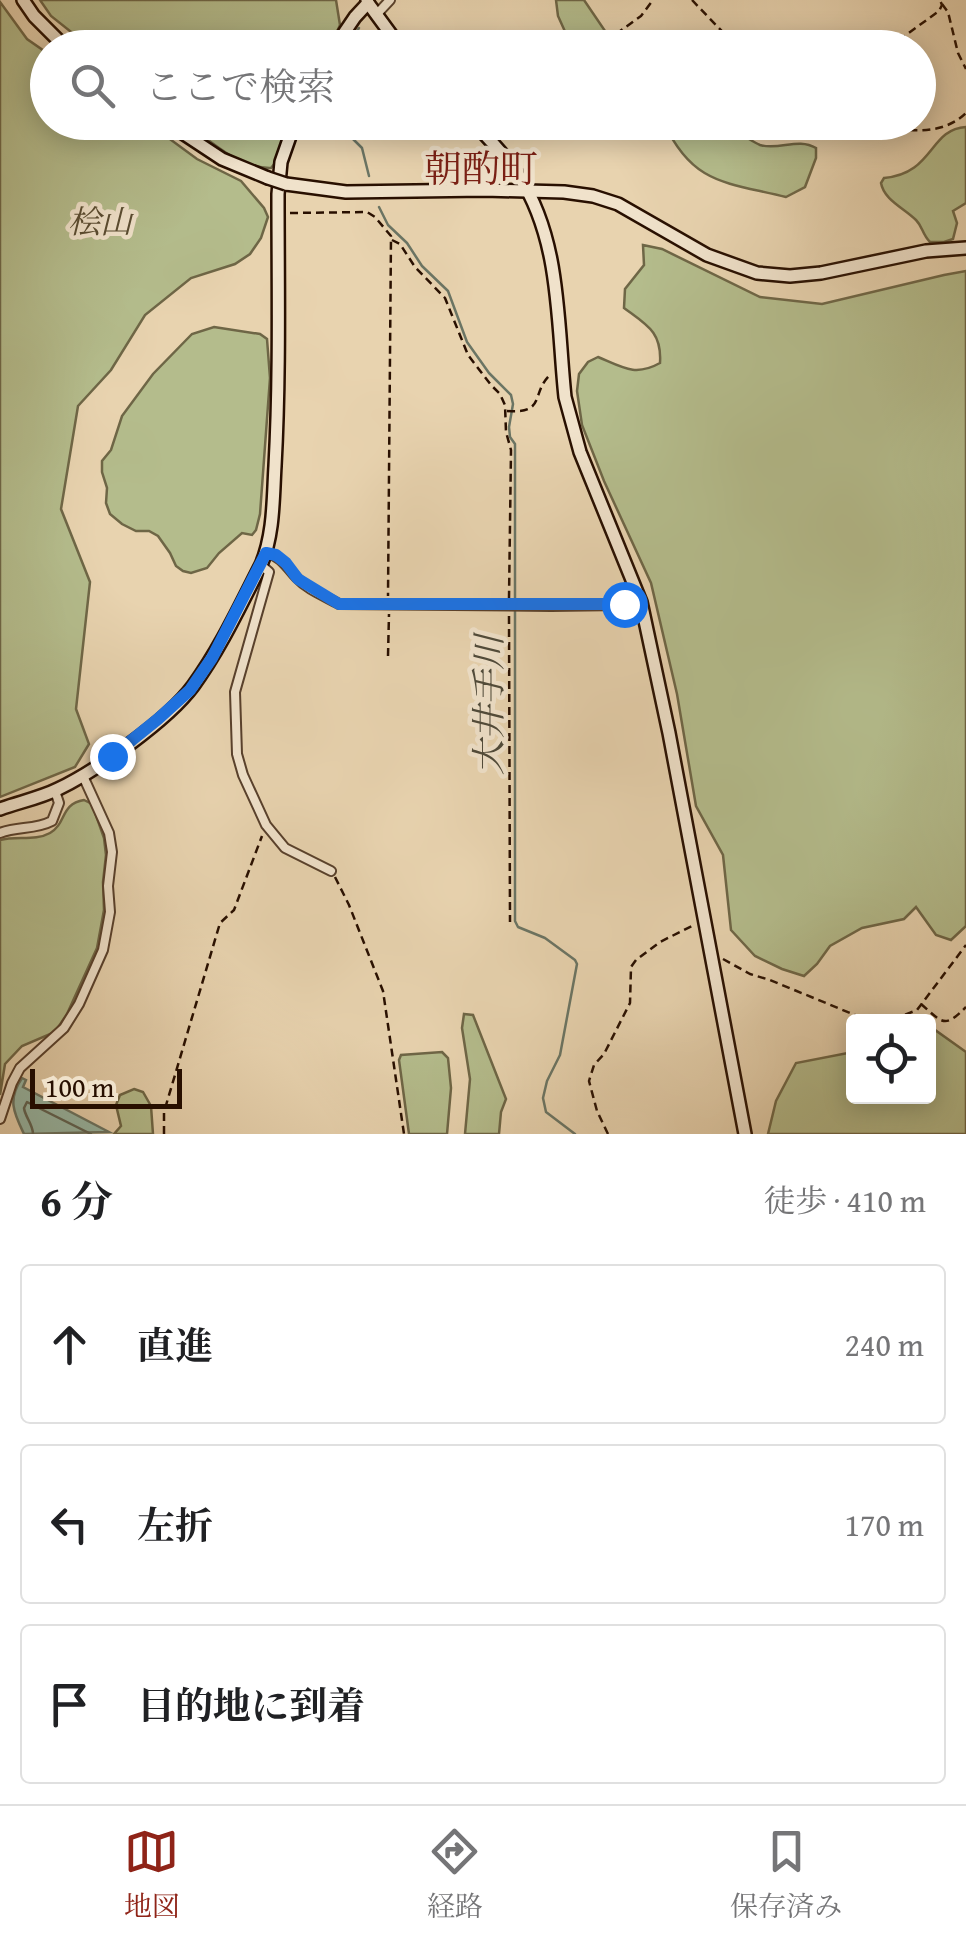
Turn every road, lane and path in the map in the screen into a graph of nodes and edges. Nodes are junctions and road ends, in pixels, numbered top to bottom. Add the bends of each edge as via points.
1 (22, 0) edge
2 (390, 0) edge
3 (653, 0) edge
4 (692, 0) edge
5 (940, 1) edge
6 (368, 2) edge
7 (376, 15) junction
8 (48, 30) edge
9 (346, 30) edge
10 (387, 30) edge
11 (622, 30) edge
12 (721, 30) edge
13 (913, 30) edge
14 (966, 70) edge
15 (966, 114) edge
16 (936, 130) edge
17 (193, 140) edge
18 (288, 140) edge
19 (489, 140) edge
20 (528, 191) junction
21 (278, 213) junction
22 (392, 240) junction
23 (966, 248) edge
24 (553, 373) dead end
25 (507, 411) junction
26 (264, 559) junction
27 (641, 602) junction
28 (513, 605) junction
29 (388, 607) junction
30 (388, 656) dead end
31 (83, 776) junction
32 (55, 790) junction
33 (0, 809) edge
34 (266, 825) junction
35 (0, 833) edge
36 (331, 870) joint
37 (704, 920) junction
38 (510, 922) dead end
39 (966, 946) edge
40 (712, 958) junction
41 (921, 1004) junction
42 (966, 1007) edge
43 (0, 1118) edge
44 (164, 1134) edge
45 (404, 1134) edge
46 (608, 1134) edge
47 (746, 1134) edge

1 - 8 street
2 - 7 street
3 - 11 path
4 - 12 path
5 - 13 path via 939,11
5 - 14 path
6 - 7 street
6 - 9 street
7 - 10 street
15 - 16 path
17 - 20 street, bridge via 286,184 346,192
18 - 21 street
19 - 20 street
20 - 23 street via 618,204 708,256 756,273 822,273
20 - 27 street via 550,248 573,433
21 - 22 path via 367,212
21 - 26 street via 278,405
22 - 25 path via 445,298 468,355
22 - 29 path
24 - 25 path via 534,406
25 - 28 path
26 - 29 street via 276,555 298,579 339,604
26 - 31 street via 190,690
26 - 34 street via 269,572 234,714 243,775
27 - 28 street
27 - 37 street
28 - 29 street
28 - 38 path
29 - 30 path
31 - 32 street
31 - 43 street via 112,852 103,950 64,1028 20,1068
32 - 33 street
32 - 35 street via 59,803 52,821
34 - 36 street via 284,848
34 - 44 path via 234,910 220,923 164,1112
36 - 45 path via 383,990
37 - 40 street
37 - 46 path via 660,942 631,967 630,1003 589,1081
39 - 41 path
40 - 41 path via 855,1015 899,1017
40 - 47 street
41 - 42 path via 947,1022

